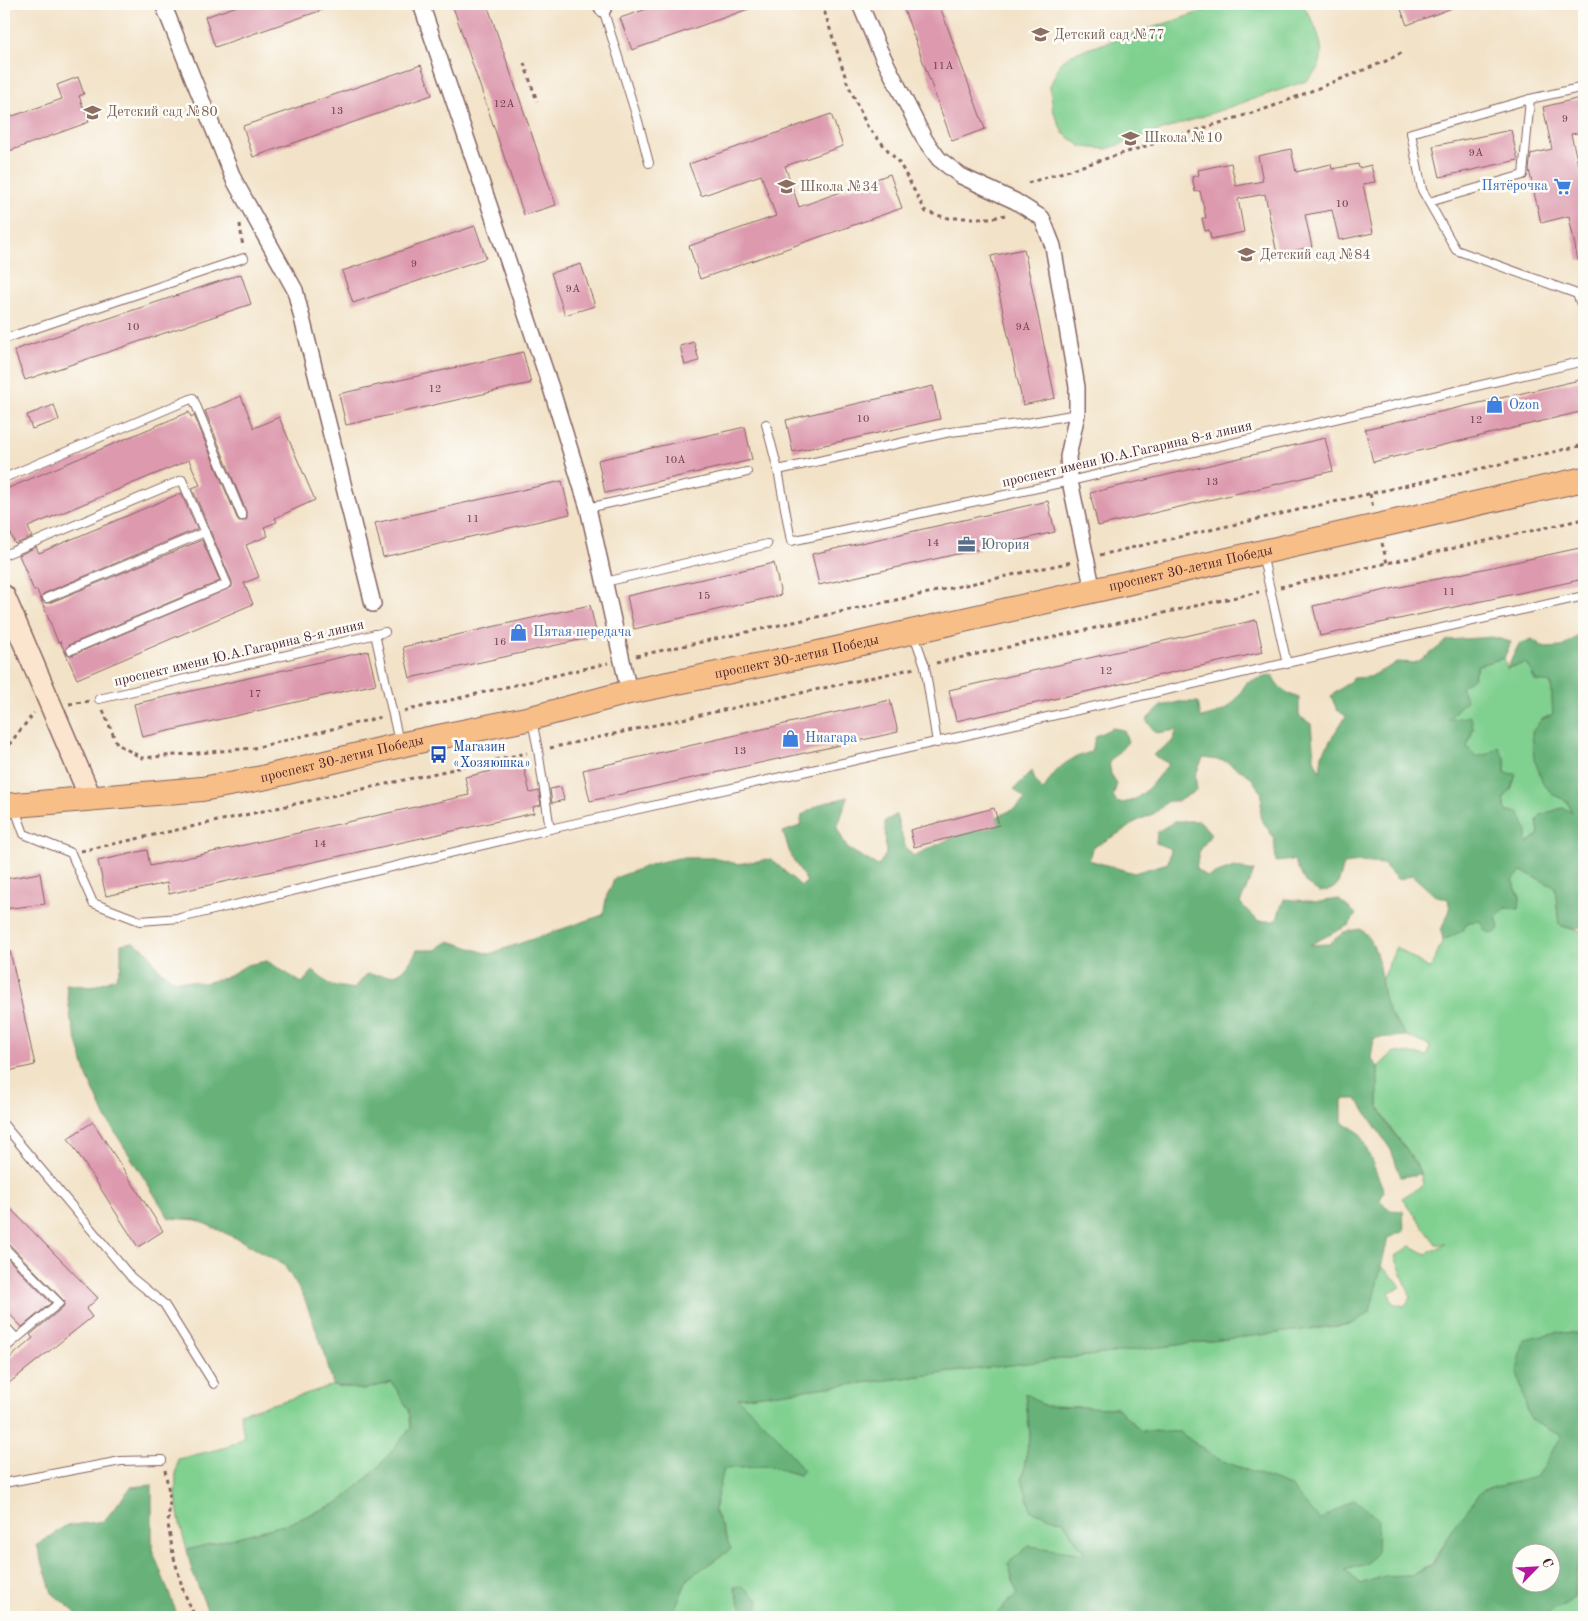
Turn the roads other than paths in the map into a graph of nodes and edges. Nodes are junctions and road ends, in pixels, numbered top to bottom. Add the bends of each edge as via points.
1 (163, 4) edge
2 (421, 4) edge
3 (860, 4) edge
4 (602, 7) edge
5 (1584, 87) edge
6 (1530, 99) junction
7 (649, 163) dead end
8 (1429, 202) junction
9 (244, 258) dead end
10 (1584, 312) edge
11 (4, 339) edge
12 (1584, 361) edge
13 (1077, 414) junction
14 (766, 424) dead end
15 (778, 470) junction
16 (747, 472) dead end
17 (4, 478) edge
18 (1584, 479) edge
19 (1070, 481) junction
20 (588, 508) junction
21 (242, 516) dead end
22 (205, 532) junction
23 (767, 544) dead end
24 (1262, 553) junction
25 (4, 556) edge
26 (606, 582) junction
27 (1093, 591) junction
28 (4, 596) edge
29 (1584, 596) edge
30 (48, 598) dead end
31 (373, 604) dead end
32 (913, 631) junction
33 (385, 632) dead end
34 (375, 634) junction
35 (71, 650) dead end
36 (1287, 664) junction
37 (629, 692) junction
38 (99, 699) road end
39 (531, 718) junction
40 (937, 743) junction
41 (400, 745) junction
42 (91, 799) junction
43 (9, 806) edge
44 (550, 829) junction
45 (4, 1125) edge
46 (4, 1247) edge
47 (4, 1325) edge
48 (16, 1338) junction
49 (4, 1348) edge
50 (214, 1384) dead end
51 (162, 1460) road end
52 (4, 1482) edge

1 - 31 street via 234,180 295,290
2 - 20 street via 543,364
3 - 13 street via 925,140 939,159 961,176 1016,201 1042,218 1053,246 1077,388
4 - 7 lane
5 - 6 lane
6 - 8 lane via 1523,175
6 - 8 lane via 1411,133 1422,190
8 - 10 lane via 1456,250 1577,294
9 - 11 lane
12 - 19 lane, проспект имени Ю.А.Гагарина 8-я линия
13 - 15 lane via 950,432
13 - 19 street via 1068,457
14 - 15 lane, проспект имени Ю.А.Гагарина 8-я линия
15 - 19 lane, проспект имени Ю.А.Гагарина 8-я линия via 791,541
16 - 20 lane
17 - 21 lane via 193,398
18 - 24 main road, проспект 30-летия Победы
19 - 27 street
20 - 26 street
22 - 25 lane via 182,480
22 - 30 lane
22 - 35 lane via 227,584
23 - 26 lane
24 - 27 main road, проспект 30-летия Победы
24 - 36 lane
26 - 37 street
27 - 32 main road, проспект 30-летия Победы
28 - 42 street
29 - 36 lane
32 - 37 main road, проспект 30-летия Победы
32 - 40 lane via 925,666
33 - 34 lane, проспект имени Ю.А.Гагарина 8-я линия
34 - 38 lane, проспект имени Ю.А.Гагарина 8-я линия
34 - 41 lane
36 - 40 lane
37 - 39 main road, проспект 30-летия Победы
39 - 41 main road, проспект 30-летия Победы
39 - 44 lane
40 - 44 lane
41 - 42 main road, проспект 30-летия Победы via 211,787
42 - 43 main road, проспект 30-летия Победы
43 - 44 lane via 24,834 71,852 93,903 140,921 180,918
45 - 50 lane via 131,1277 164,1304
46 - 48 lane via 58,1303
47 - 48 lane
48 - 49 lane
51 - 52 lane via 121,1461

